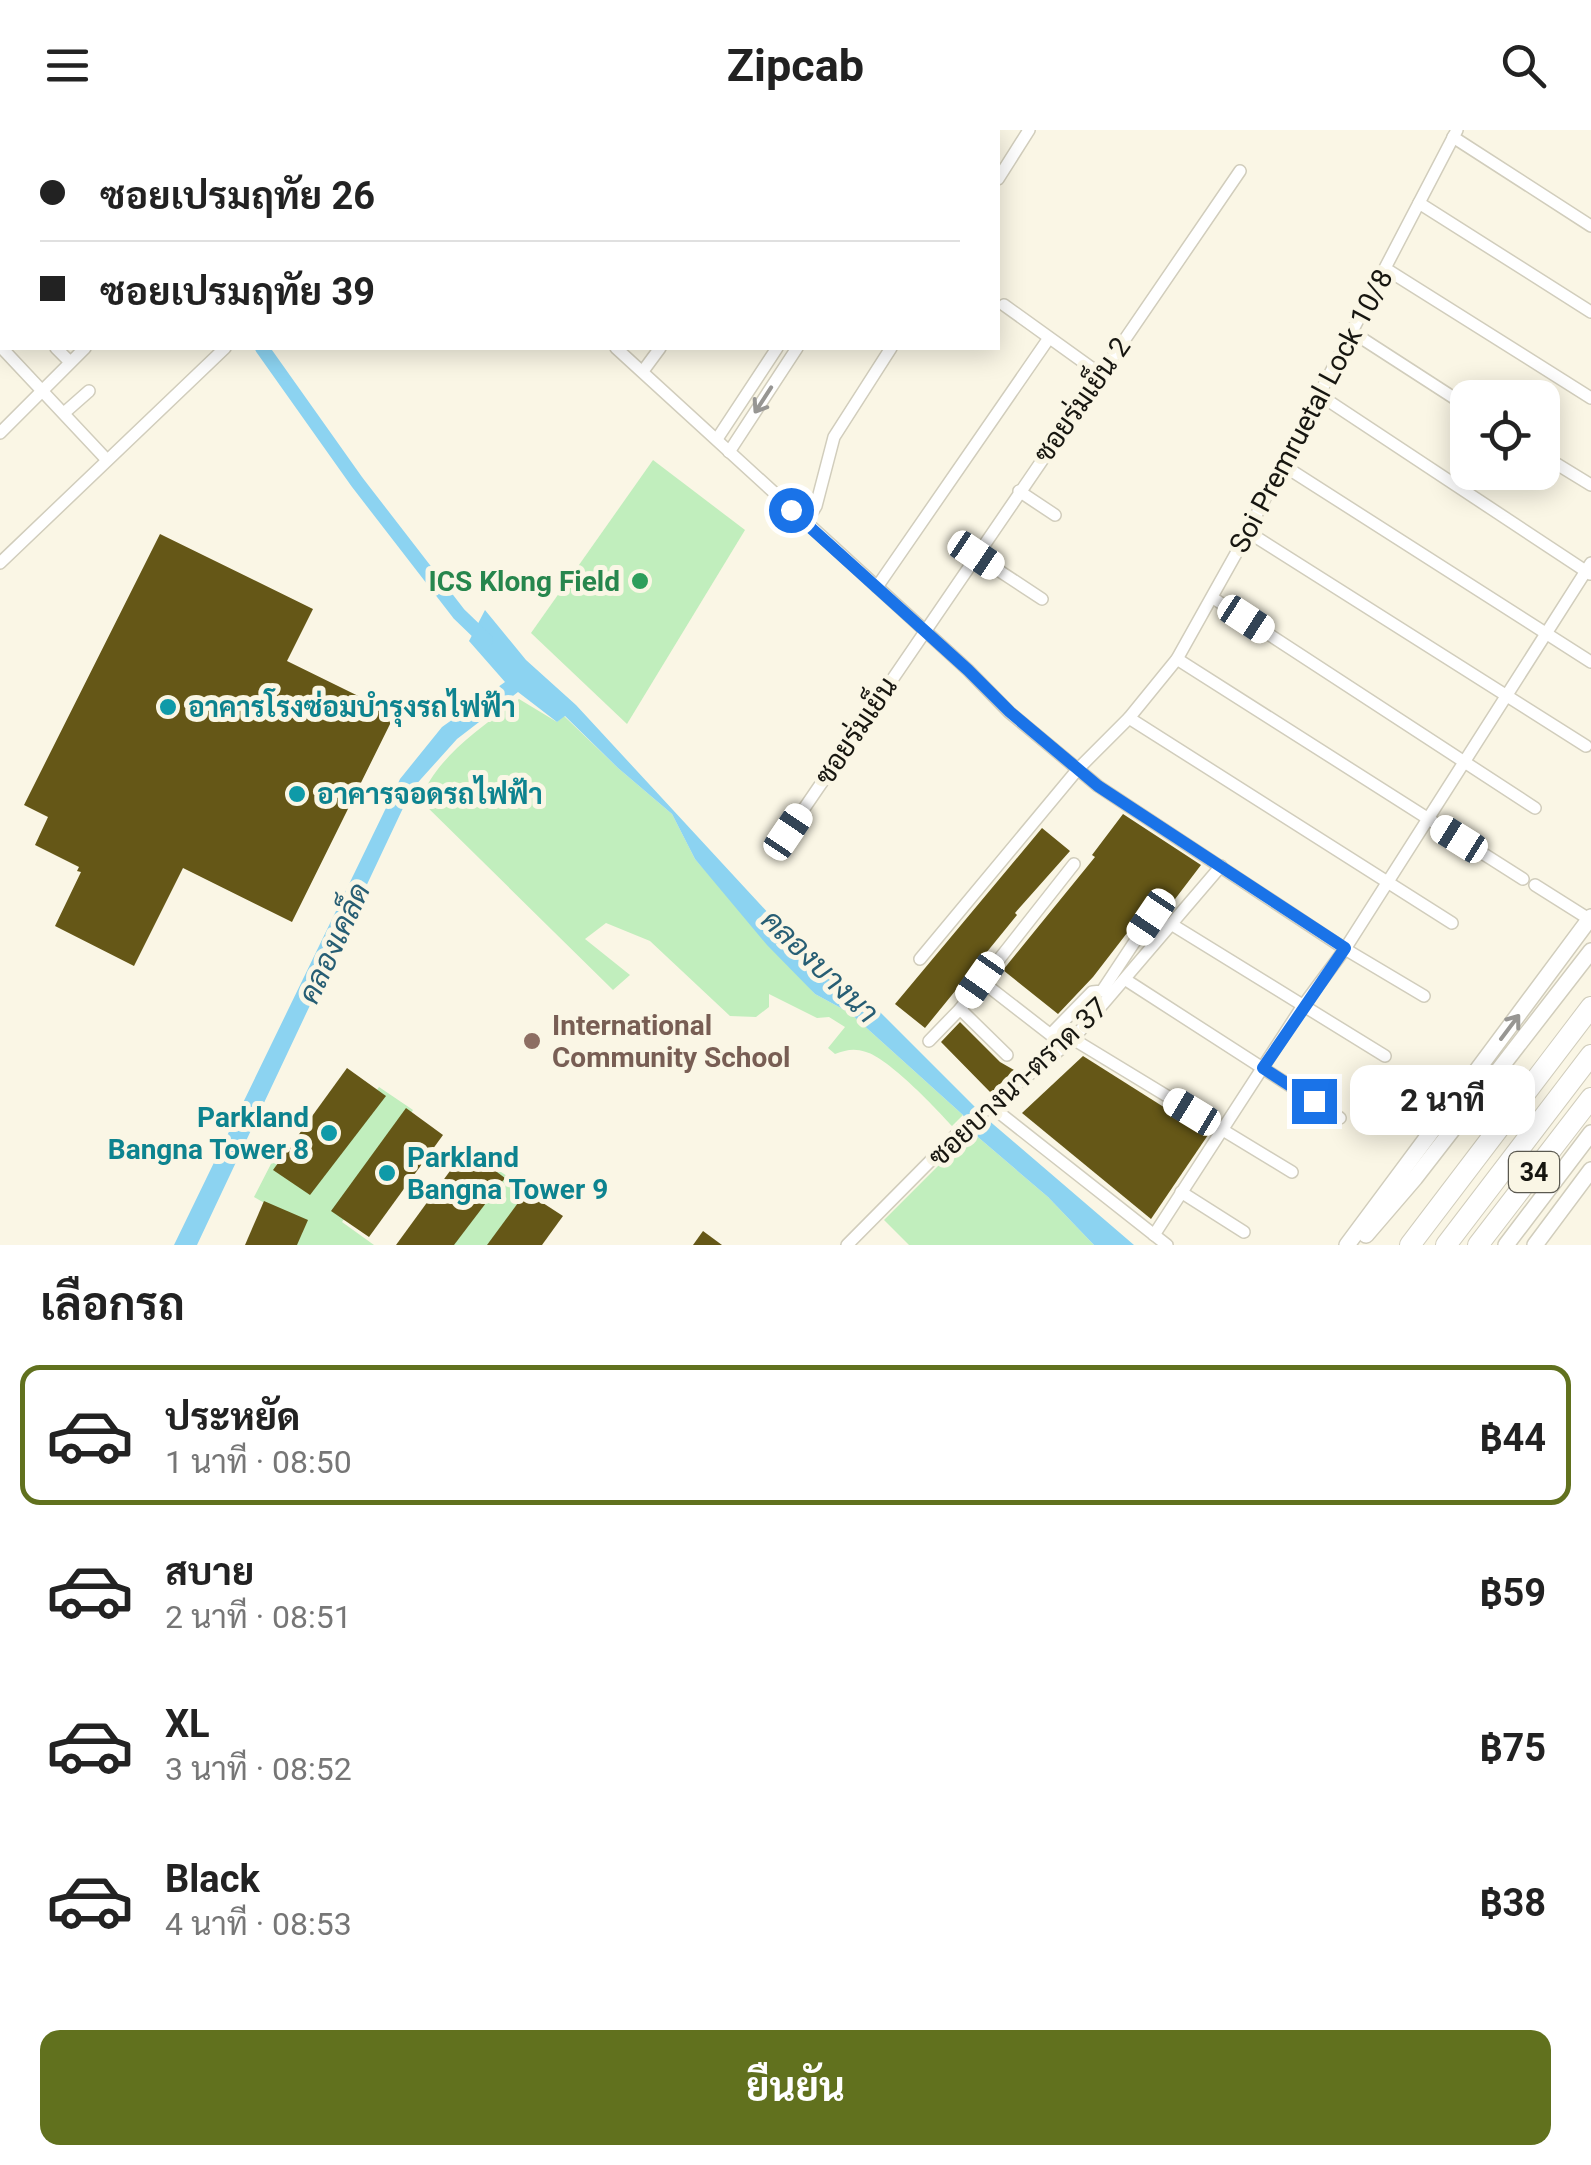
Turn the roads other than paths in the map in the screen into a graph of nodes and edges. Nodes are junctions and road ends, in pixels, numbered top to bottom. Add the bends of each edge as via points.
1 (1029, 130) edge
2 (1455, 133) edge
3 (1240, 171) dead end
4 (1000, 177) edge
5 (1419, 204) junction
6 (1591, 226) edge
7 (1386, 268) junction
8 (1004, 305) dead end
9 (1591, 312) edge
10 (1352, 332) junction
11 (1049, 338) junction
12 (4, 350) edge
13 (58, 350) edge
14 (83, 350) edge
15 (223, 350) edge
16 (618, 350) edge
17 (658, 350) edge
18 (787, 350) edge
19 (787, 350) edge
20 (890, 350) edge
21 (70, 362) junction
22 (642, 371) junction
23 (1100, 374) junction
24 (90, 390) dead end
25 (44, 392) junction
26 (1318, 394) junction
27 (1450, 395) edge
28 (1591, 398) edge
29 (64, 413) junction
30 (0, 433) edge
31 (717, 440) junction
32 (730, 452) junction
33 (108, 460) junction
34 (1282, 464) junction
35 (1560, 465) edge
36 (1591, 485) edge
37 (1019, 491) junction
38 (1055, 515) dead end
39 (806, 523) junction
40 (1248, 532) junction
41 (976, 555) junction
42 (0, 563) edge
43 (1589, 570) edge
44 (877, 587) junction
45 (1213, 598) junction
46 (1042, 599) dead end
47 (924, 630) junction
48 (1546, 634) junction
49 (1177, 660) junction
50 (1591, 662) edge
51 (1506, 697) junction
52 (1129, 718) junction
53 (1586, 746) dead end
54 (1464, 760) junction
55 (1078, 770) junction
56 (1535, 808) dead end
57 (1428, 820) junction
58 (788, 832) dead end
59 (1074, 864) dead end
60 (1221, 866) junction
61 (1388, 881) junction
62 (1151, 917) dead end
63 (1590, 918) edge
64 (1171, 924) junction
65 (1452, 924) dead end
66 (1345, 948) junction
67 (1591, 950) edge
68 (920, 958) dead end
69 (980, 980) junction
70 (1126, 980) junction
71 (1424, 996) dead end
72 (1302, 1007) junction
73 (1591, 1007) edge
74 (960, 1009) junction
75 (1591, 1020) edge
76 (1051, 1034) junction
77 (929, 1041) dead end
78 (1068, 1043) junction
79 (1007, 1055) dead end
80 (1591, 1055) edge
81 (1385, 1056) dead end
82 (1263, 1068) junction
83 (1591, 1076) edge
84 (1591, 1098) edge
85 (989, 1109) junction
86 (1340, 1118) dead end
87 (1222, 1131) junction
88 (1591, 1134) edge
89 (1591, 1170) edge
90 (1292, 1172) dead end
91 (1181, 1192) junction
92 (1244, 1232) dead end
93 (1154, 1234) junction
94 (847, 1245) edge
95 (1167, 1245) edge
96 (1347, 1245) edge
97 (1356, 1245) edge
98 (1410, 1245) edge
99 (1420, 1245) edge
100 (1446, 1245) edge
101 (1462, 1245) edge
102 (1478, 1245) edge
103 (1506, 1245) edge
104 (1535, 1245) edge

1 - 4 street
2 - 5 street, Soi Premruetal Lock 10/8
2 - 6 street
3 - 23 street, ซอยร่มเย็น 2
5 - 7 street, Soi Premruetal Lock 10/8
5 - 9 street
7 - 10 street, Soi Premruetal Lock 10/8
7 - 28 street
8 - 11 street
10 - 26 street, Soi Premruetal Lock 10/8
10 - 27 street
11 - 23 street
11 - 44 street
12 - 25 street
13 - 21 street
14 - 21 street
15 - 33 street
16 - 22 street
17 - 22 street
18 - 31 street
19 -> 32 street
20 - 39 street via 834,437
21 - 25 street
22 - 31 street
23 - 37 street, ซอยร่มเย็น 2
24 - 29 street
25 - 29 street
25 - 30 street
26 - 34 street, Soi Premruetal Lock 10/8
26 - 43 street
29 - 33 street
31 - 32 street
32 - 39 street
33 - 42 street
34 - 40 street, Soi Premruetal Lock 10/8
34 - 48 street
35 - 36 street
37 - 38 street
37 - 41 street, ซอยร่มเย็น 2
39 - 44 street
40 - 45 street, Soi Premruetal Lock 10/8
40 - 51 street
41 - 46 street
41 - 47 street, ซอยร่มเย็น 2
43 - 48 street
44 - 47 street
45 - 49 street, Soi Premruetal Lock 10/8
45 - 54 street
47 - 55 street
47 - 58 street, ซอยร่มเย็น
48 - 50 street
48 - 51 street
49 - 52 street, Soi Premruetal Lock 10/8
49 - 57 street
51 - 53 street
51 - 54 street
52 - 55 street, Soi Premruetal Lock 10/8
52 - 61 street
54 - 56 street
54 - 57 street
55 - 60 street
55 - 68 street, Soi Premruetal Lock 10/8
57 - 61 street
57 - 63 street
59 - 69 street
60 - 64 street, ซอยบางนา-ตราด 37
60 - 66 street
61 - 65 street
61 - 66 street
62 - 76 street via 1102,991 1092,992
96 -> 63 main road
64 - 70 street, ซอยบางนา-ตราด 37
64 - 72 street
66 - 71 street
66 - 72 street
67 - 97 main road
69 - 74 street
69 - 76 street
70 - 78 street, ซอยบางนา-ตราด 37
70 - 82 street
72 - 81 street
72 - 82 street
73 - 98 highway, 34
74 - 77 street
74 - 79 street
75 - 99 highway
76 - 78 street
78 - 85 street, ซอยบางนา-ตราด 37
78 - 87 street
80 - 100 highway
82 - 86 street
82 - 87 street
83 - 101 highway
84 - 102 highway, 34
85 - 93 street
85 - 94 street, ซอยบางนา-ตราด 37
87 - 90 street
87 - 91 street
88 - 103 main road
89 - 104 main road, 34
91 - 92 street
91 - 93 street
93 - 95 street

